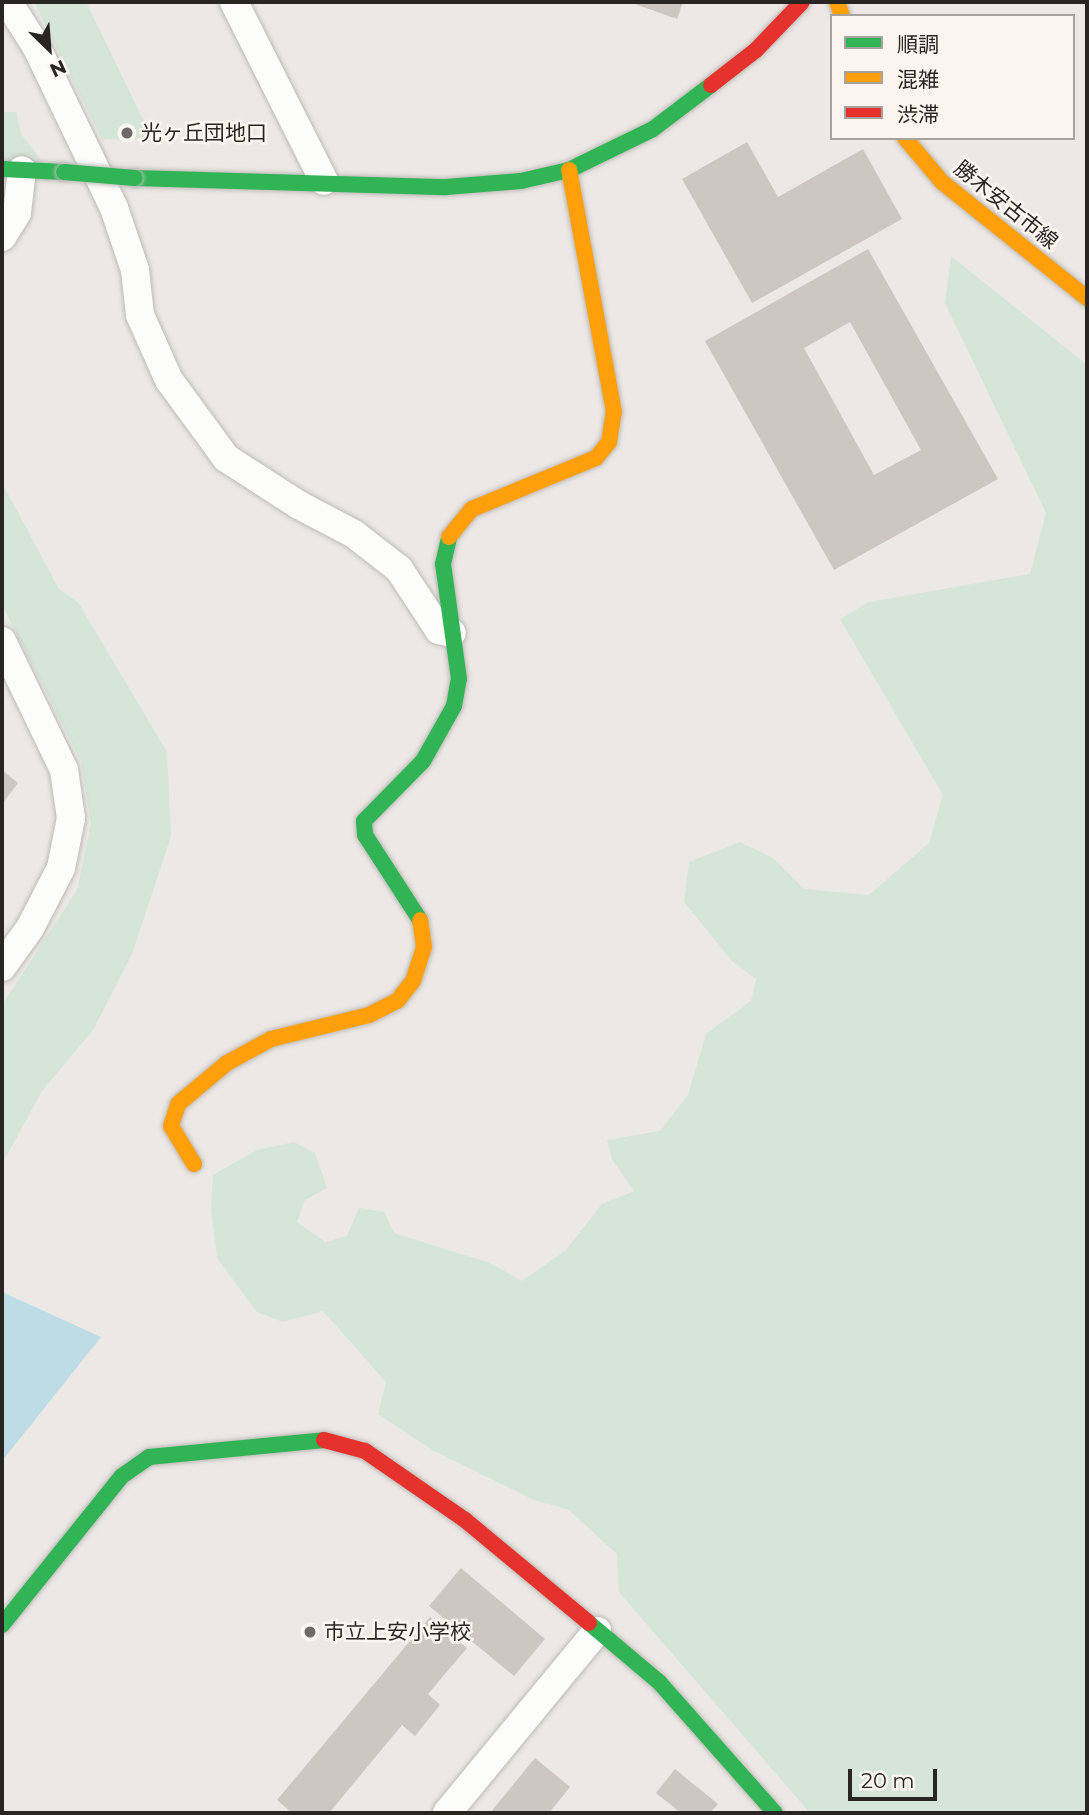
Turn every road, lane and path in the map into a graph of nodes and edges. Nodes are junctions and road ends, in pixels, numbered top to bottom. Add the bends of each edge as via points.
1 (8, 2) edge
2 (234, 2) edge
3 (802, 2) edge
4 (907, 140) edge
5 (12, 169) edge
6 (569, 170) junction
7 (324, 181) junction
8 (2, 237) edge
9 (1087, 298) edge
10 (452, 633) junction
11 (2, 641) edge
12 (4, 961) edge
13 (194, 1164) dead end
14 (2, 1625) edge
15 (597, 1631) junction
16 (447, 1813) edge
17 (775, 1813) edge

1 - 10 street via 36,46 114,208 135,270 140,315 169,380 226,458 354,534 399,569 439,630
2 - 7 street
3 - 6 street via 756,50 653,129
4 - 9 street, 勝木安古市線 via 942,182
5 - 7 street, bridge via 135,178
5 - 8 street via 17,214
6 - 7 street via 520,181 446,187
6 - 10 street via 614,412 609,442 596,458 472,509 449,535 443,564
10 - 13 street via 459,679 454,706 423,761 365,821 365,835 419,915 424,947 413,981 398,1000 369,1015 271,1039 227,1063 178,1104 171,1126
11 - 12 street via 64,770 71,818 61,868 30,928
14 - 15 street via 122,1476 149,1457 320,1438 365,1451 443,1505
15 - 16 street
15 - 17 street via 659,1682

